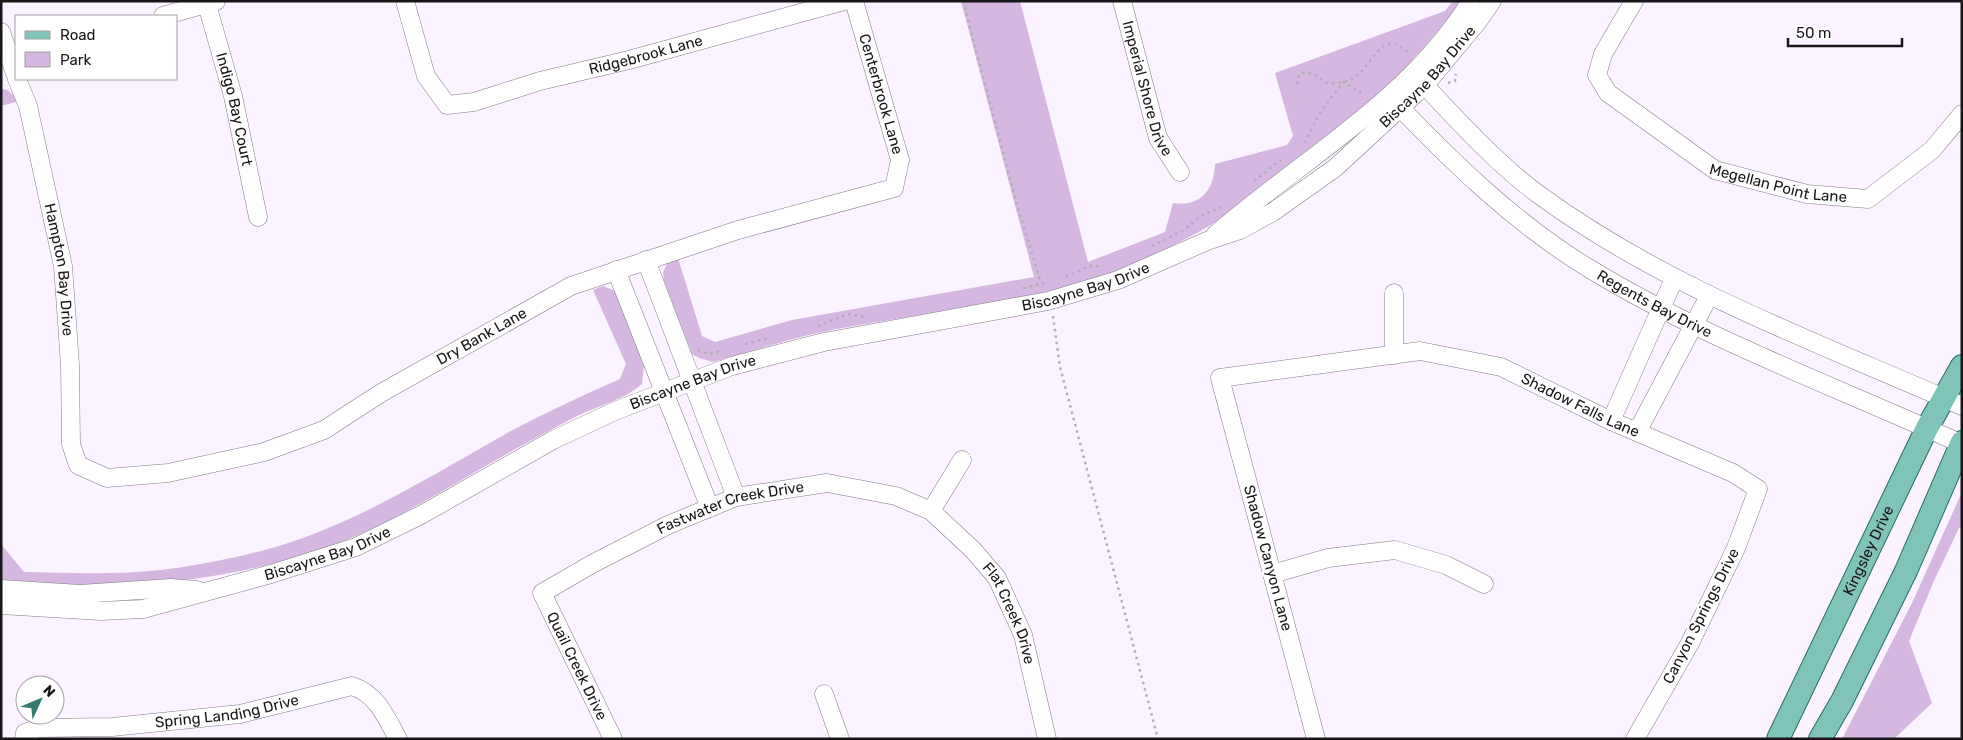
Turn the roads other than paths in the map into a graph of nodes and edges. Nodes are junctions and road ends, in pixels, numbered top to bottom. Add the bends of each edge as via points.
1 (405, 1) edge
2 (844, 1) edge
3 (854, 1) edge
4 (1122, 1) edge
5 (1471, 1) edge
6 (1492, 1) edge
7 (1634, 1) edge
8 (210, 2) edge
9 (166, 15) edge
10 (6, 42) edge
11 (15, 73) edge
12 (15, 76) edge
13 (1419, 79) junction
14 (1, 80) edge
15 (18, 80) edge
16 (1396, 102) junction
17 (1962, 114) edge
18 (1180, 172) dead end
19 (894, 188) joint
20 (258, 217) dead end
21 (646, 260) junction
22 (616, 270) junction
23 (1674, 279) junction
24 (1394, 293) dead end
25 (1708, 296) junction
26 (1661, 310) junction
27 (1693, 326) junction
28 (1394, 355) junction
29 (1962, 366) edge
30 (688, 372) junction
31 (1220, 378) joint
32 (663, 391) junction
33 (1953, 402) edge
34 (1611, 421) junction
35 (1927, 428) junction
36 (1637, 432) junction
37 (1962, 443) edge
38 (962, 460) dead end
39 (78, 464) joint
40 (1758, 488) joint
41 (736, 497) junction
42 (710, 508) junction
43 (930, 511) junction
44 (1272, 574) junction
45 (1484, 584) dead end
46 (1, 589) edge
47 (203, 591) junction
48 (542, 593) joint
49 (1, 605) edge
50 (824, 694) dead end
51 (25, 736) edge
52 (398, 739) edge
53 (613, 739) edge
54 (840, 739) edge
55 (1047, 739) edge
56 (1316, 739) edge
57 (1635, 739) edge
58 (1778, 739) edge
59 (1820, 739) edge

1 - 2 street, Ridgebrook Lane via 426,76 447,105 474,102 540,81 630,60
3 - 19 street, Centerbrook Lane via 900,160
4 - 18 street, Imperial Shore Drive via 1158,138
5 - 13 street, Biscayne Bay Drive
6 - 13 street, Biscayne Bay Drive via 1479,20
7 - 17 street, Megellan Point Lane via 1603,54 1597,75 1608,92 1715,170 1807,194 1868,199 1932,150
8 - 9 street
8 - 20 street, Indigo Bay Court
10 - 11 street, Hampton Bay Drive
12 - 14 street
13 - 16 street, Biscayne Bay Drive
13 - 23 street, Regents Bay Drive via 1486,149 1536,192 1599,236
15 - 39 street, Hampton Bay Drive via 28,106 63,266 70,364 71,444
16 - 26 street, Regents Bay Drive via 1464,173 1530,227 1588,268
16 - 30 street, Biscayne Bay Drive via 1335,168 1273,212 1240,230 1118,280 1048,301 824,342 732,366
19 - 21 street, Dry Bank Lane via 738,230
21 - 22 street, Dry Bank Lane
21 - 30 street
22 - 32 street
22 - 39 street, Dry Bank Lane via 571,286 381,393 324,430 264,452 168,473 107,478
23 - 25 street, Regents Bay Drive
23 - 26 street
24 - 28 street
25 - 27 street
25 - 33 street, Regents Bay Drive
26 - 27 street, Regents Bay Drive
26 - 34 street
27 - 35 street, Regents Bay Drive
27 - 36 street
28 - 31 street, Shadow Falls Lane
28 - 34 street, Shadow Falls Lane via 1420,351 1501,367
29 - 33 main road, Kingsley Drive
30 - 32 street, Biscayne Bay Drive
30 - 41 street
31 - 44 street, Shadow Canyon Lane
32 - 42 street
32 - 47 street, Biscayne Bay Drive via 553,440 356,548
33 - 35 main road, Kingsley Drive
34 - 36 street, Shadow Falls Lane
35 - 37 street, Regents Bay Drive
35 - 58 main road, Kingsley Drive
36 - 40 street, Shadow Falls Lane via 1733,473
37 - 59 main road via 1906,571
38 - 43 street
40 - 57 street, Canyon Springs Drive via 1736,548 1694,634
41 - 42 street, Fastwater Creek Drive
41 - 43 street, Fastwater Creek Drive via 828,482 896,496
42 - 48 street, Fastwater Creek Drive via 668,525
43 - 55 street, Flat Creek Drive via 973,550 997,578 1023,635
44 - 45 street via 1328,558 1395,550 1446,564
44 - 56 street, Shadow Canyon Lane
46 - 47 street, Biscayne Bay Drive via 80,594 171,588
47 - 49 street, Biscayne Bay Drive via 143,608 84,611
48 - 53 street, Quail Creek Drive
50 - 54 street
51 - 52 street, Spring Landing Drive via 39,728 112,727 240,714 352,686 366,691

